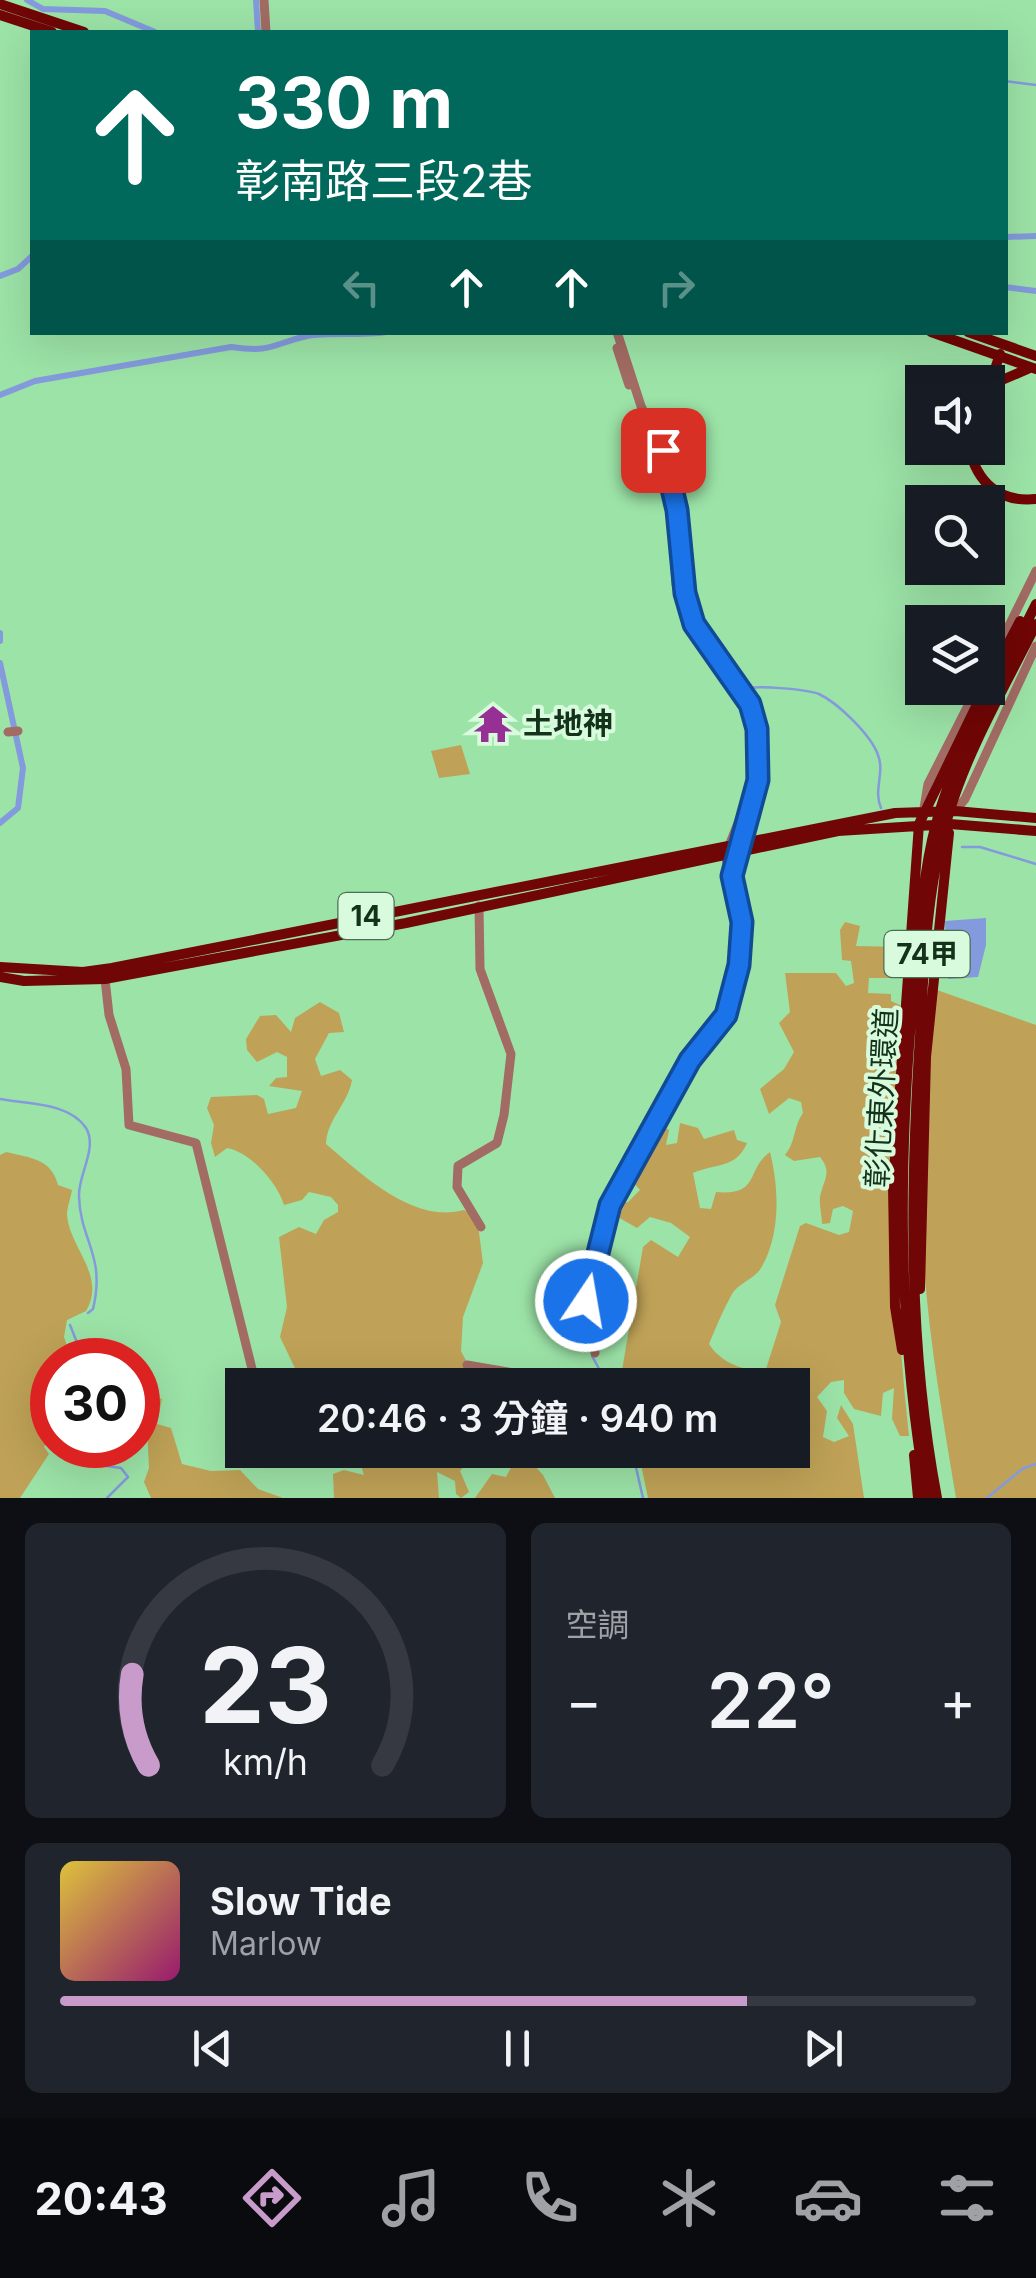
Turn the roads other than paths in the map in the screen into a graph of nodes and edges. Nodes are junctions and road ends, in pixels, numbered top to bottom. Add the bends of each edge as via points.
1 (264, 0) edge
2 (0, 4) edge
3 (0, 15) edge
4 (46, 30) edge
5 (78, 30) edge
6 (266, 30) edge
7 (615, 335) edge
8 (942, 335) edge
9 (973, 335) edge
10 (1002, 351) junction
11 (1034, 364) edge
12 (997, 365) edge
13 (1005, 378) edge
14 (975, 465) edge
15 (670, 488) junction
16 (1036, 499) edge
17 (1035, 574) edge
18 (1036, 594) edge
19 (1036, 604) edge
20 (1020, 608) junction
21 (1036, 615) edge
22 (1036, 624) edge
23 (1036, 634) edge
24 (1005, 639) edge
25 (1036, 646) edge
26 (1005, 647) edge
27 (974, 705) edge
28 (924, 811) junction
29 (954, 811) junction
30 (1036, 818) edge
31 (919, 824) junction
32 (950, 824) junction
33 (1036, 831) edge
34 (736, 846) junction
35 (725, 856) junction
36 (732, 876) junction
37 (478, 894) junction
38 (479, 906) junction
39 (214, 953) junction
40 (0, 966) edge
41 (108, 973) junction
42 (55, 976) junction
43 (0, 977) edge
44 (721, 978) dead end
45 (736, 978) junction
46 (481, 1227) dead end
47 (909, 1305) junction
48 (595, 1353) dead end
49 (466, 1366) dead end
50 (252, 1368) edge
51 (482, 1368) edge
52 (914, 1380) junction
53 (920, 1428) junction
54 (918, 1498) edge
55 (927, 1498) edge
56 (940, 1498) edge

1 - 6 street
2 - 5 main road
3 - 4 main road
7 - 15 street via 633,400
8 - 10 main road
9 - 10 main road
10 - 11 main road
10 - 12 main road
11 - 13 main road
14 - 16 main road via 992,490
15 - 34 street via 676,584 691,631 738,694 751,729 750,794
15 - 34 street via 694,624 741,689 757,729 758,780
17 - 20 street
18 - 26 main road
19 - 47 main road, 彰化東外環道 / 74甲 via 949,784 928,859 901,1188
20 - 21 street
20 - 24 street
22 - 47 main road, 彰化東外環道 / 74甲 via 962,776 937,860 922,1005
23 - 29 main road
25 - 29 street
27 - 28 main road
28 - 29 main road, 14
28 - 31 main road
28 - 34 main road, 14
29 - 30 main road, 14
29 - 32 main road
31 - 32 main road, 14
31 - 34 main road, 14
31 - 52 main road, 74甲 via 892,1250 899,1338
32 - 33 main road, 14
32 - 52 main road, 74甲 via 926,1058
34 - 35 main road, 14
34 - 36 street
34 - 37 main road, 14
35 - 36 street
35 - 38 main road, 14
36 - 45 street via 742,922
37 - 38 main road
37 - 39 main road, 14
38 - 39 main road, 14
38 - 46 street via 480,969 511,1054 496,1143 458,1166 456,1180
39 - 41 main road, 14
40 - 42 main road, 14
41 - 42 main road, 14
41 - 50 street via 109,1015 126,1069 128,1125 196,1143
42 - 43 main road, 14
44 - 45 street
45 - 48 street via 726,1015 690,1060 610,1205 586,1301
47 - 52 main road, 彰化東外環道 / 74甲
49 - 51 street
52 - 53 main road, 彰化東外環道 / 74甲
53 - 54 main road, 74甲
53 - 55 main road, 彰化東外環道 / 74甲
53 - 56 main road, 彰化東外環道 / 74甲

